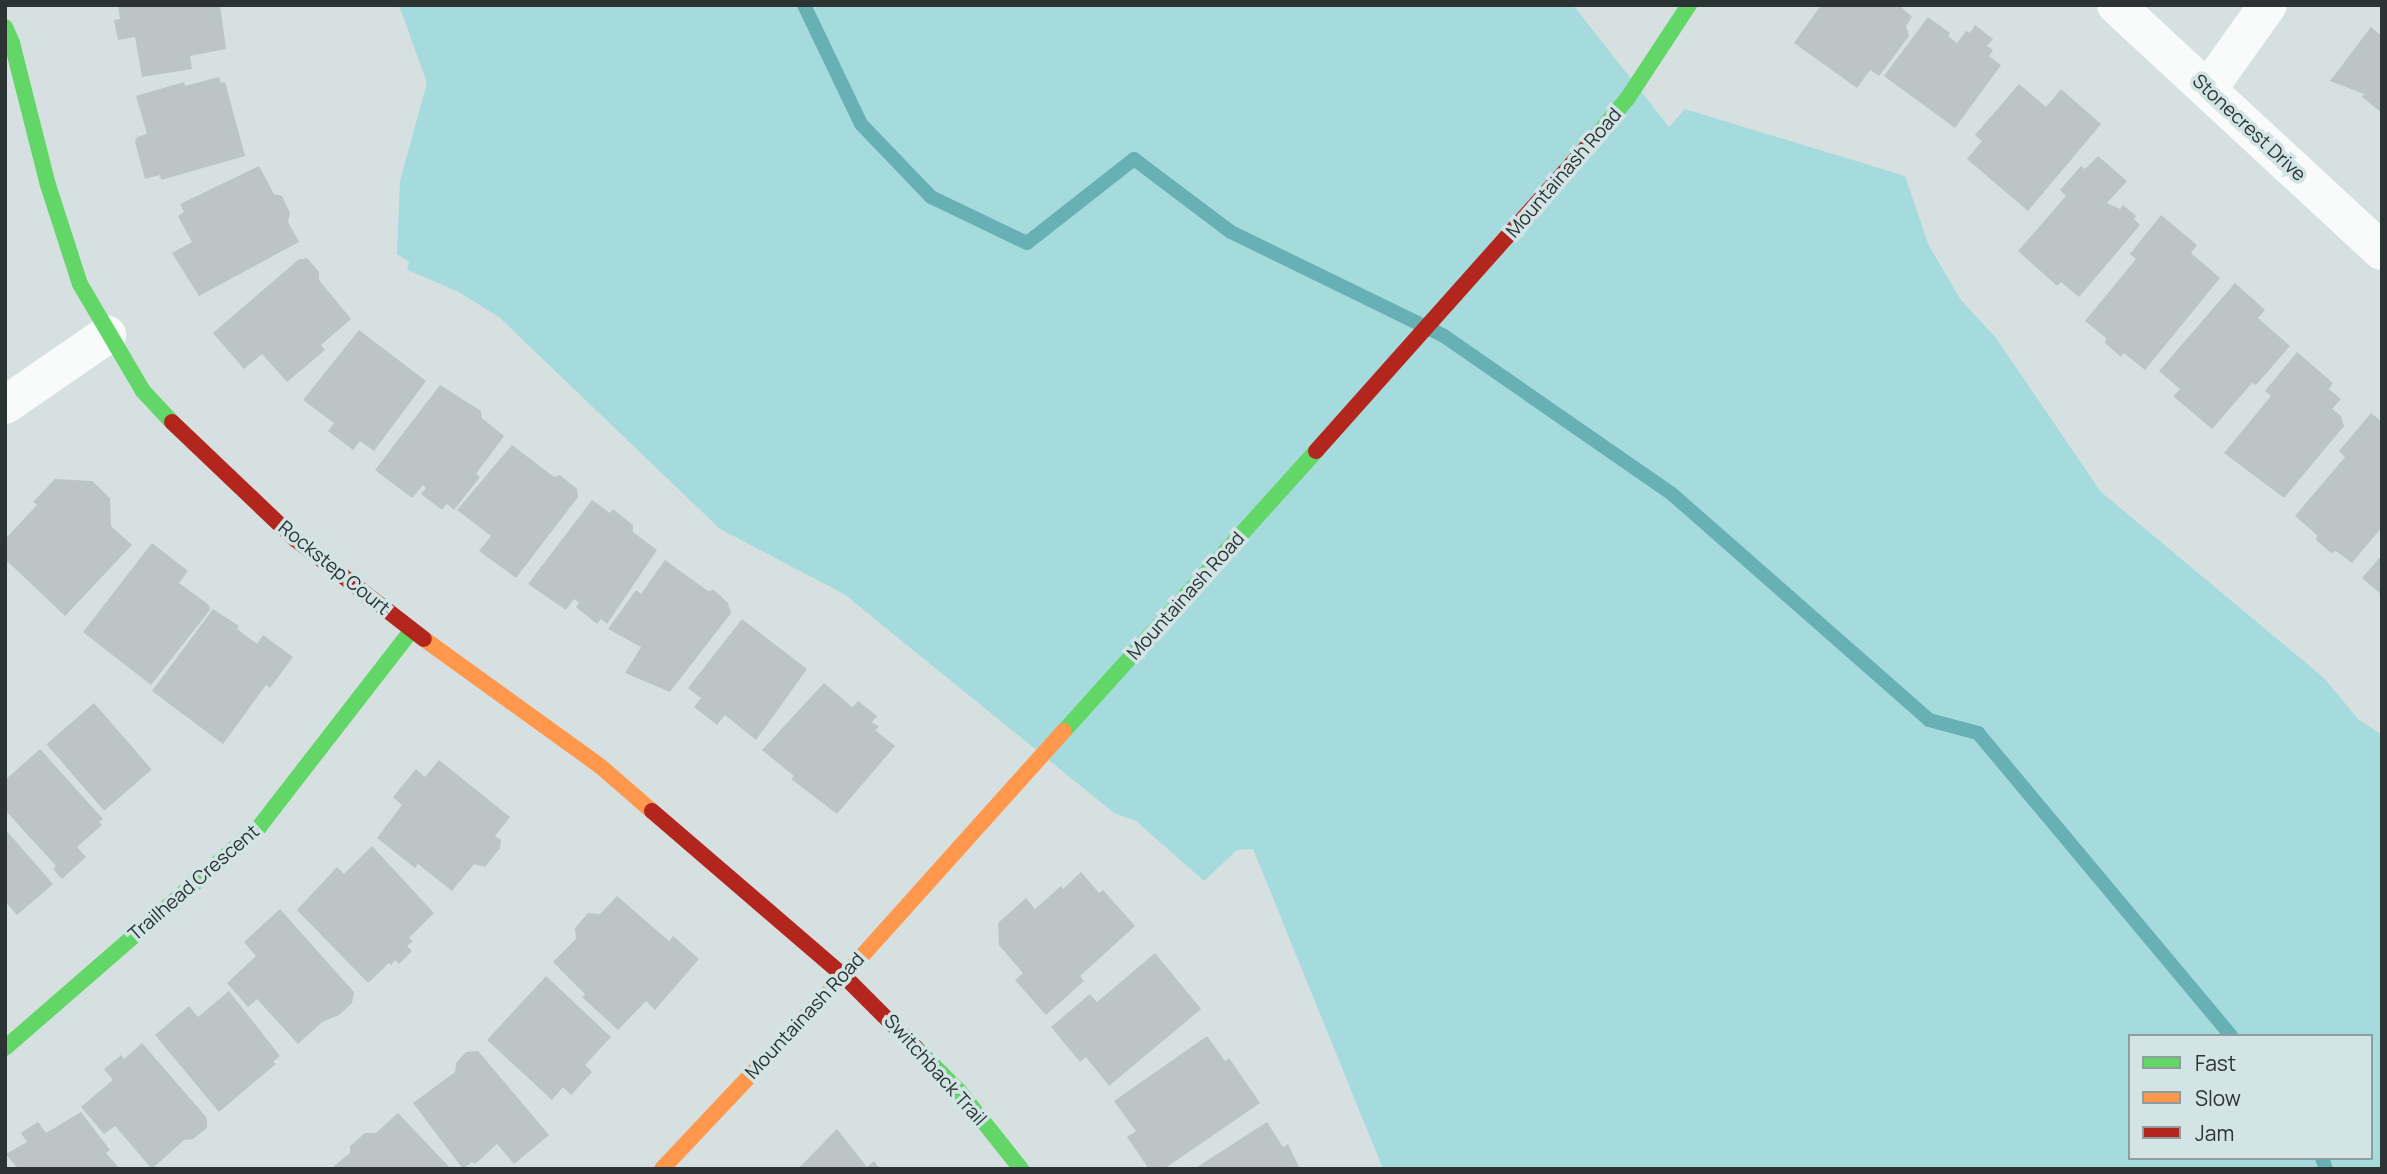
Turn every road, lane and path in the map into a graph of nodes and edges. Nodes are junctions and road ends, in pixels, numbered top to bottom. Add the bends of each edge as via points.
1 (1689, 5) edge
2 (2116, 5) edge
3 (2268, 5) edge
4 (5, 27) edge
5 (2208, 89) junction
6 (2382, 251) edge
7 (107, 335) junction
8 (5, 405) edge
9 (412, 630) junction
10 (844, 976) junction
11 (5, 1048) edge
12 (662, 1169) edge
13 (1021, 1169) edge

1 - 10 street, Mountainash Road via 1626,99 1572,166
2 - 5 street, Stonecrest Drive
3 - 5 street
4 - 7 street, Rockstep Court via 80,284
5 - 6 street, Stonecrest Drive
7 - 8 street
7 - 9 street, Rockstep Court via 143,391 192,443 295,539
9 - 10 street, Rockstep Court via 600,766
9 - 11 street, Trailhead Crescent via 259,827
10 - 12 street, Mountainash Road
10 - 13 street, Switchback Trail via 959,1091

